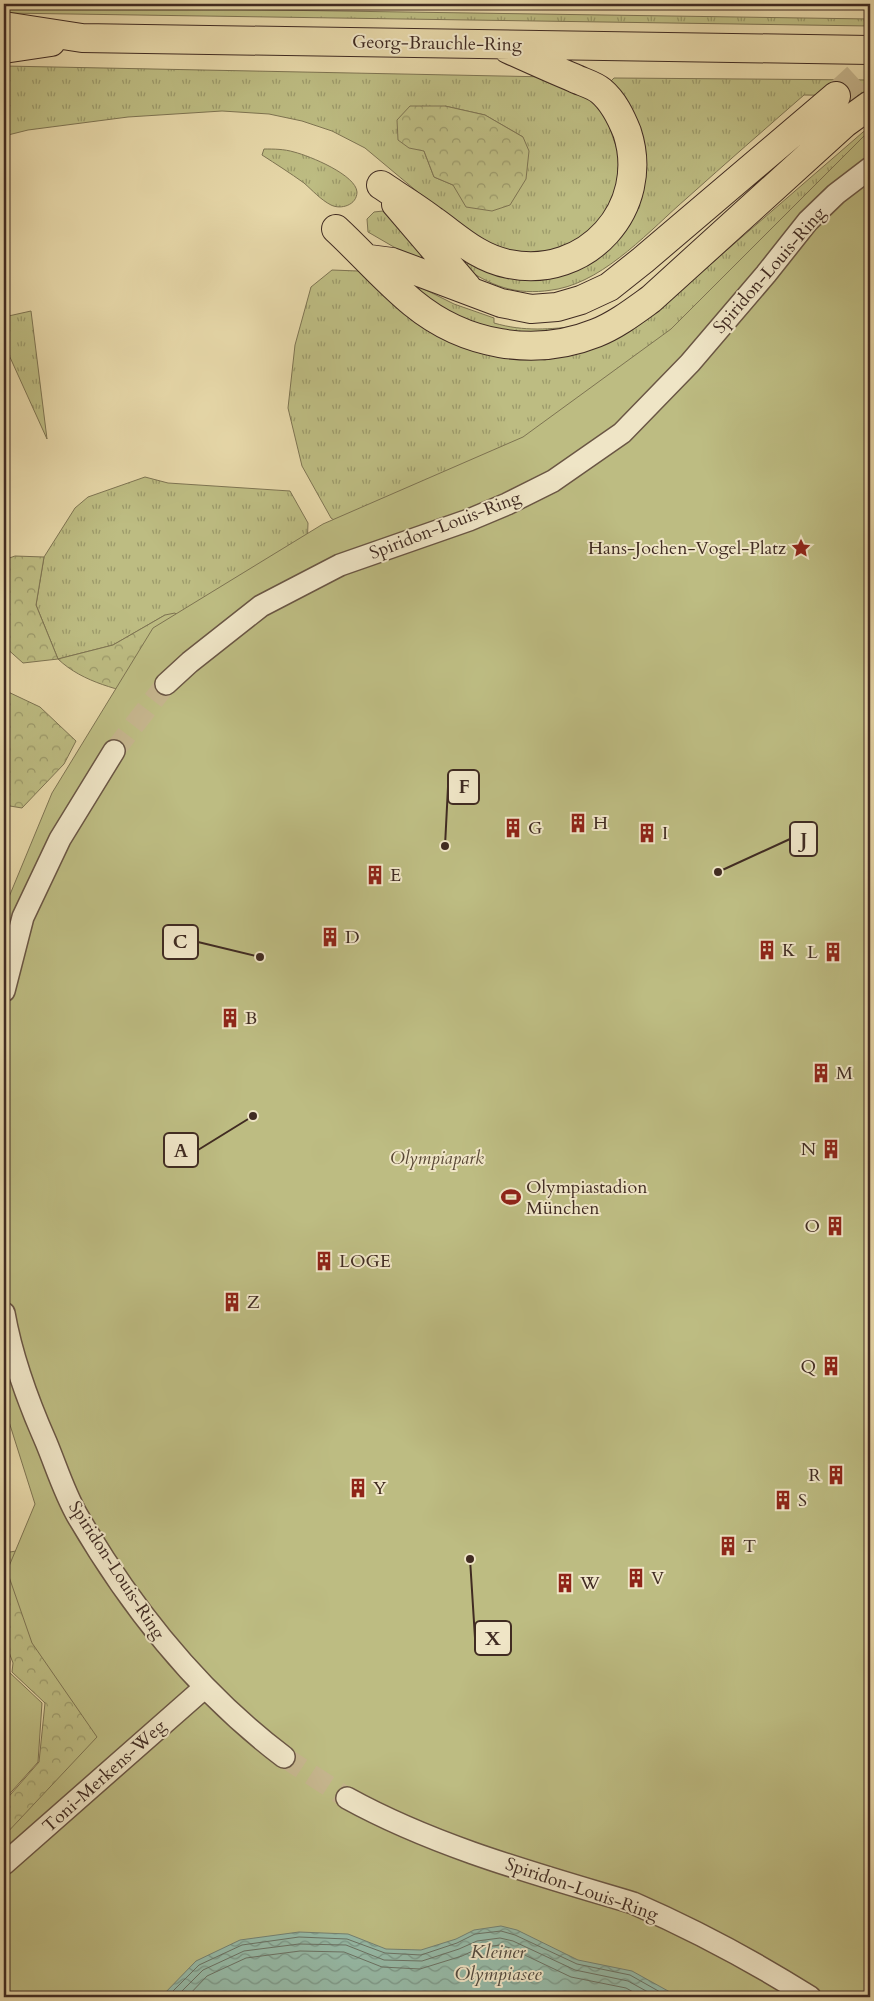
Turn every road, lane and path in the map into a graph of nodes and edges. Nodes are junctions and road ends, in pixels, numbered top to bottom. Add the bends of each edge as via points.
1 (4, 26) edge
2 (82, 38) junction
3 (498, 44) junction
4 (4, 48) edge
5 (870, 50) edge
6 (836, 96) tunnel mouth
7 (870, 105) edge
8 (870, 168) edge
9 (336, 229) dead end
10 (369, 259) junction
11 (468, 290) junction
12 (166, 684) tunnel mouth
13 (114, 751) tunnel mouth
14 (4, 991) edge
15 (4, 1313) edge
16 (204, 1688) junction
17 (284, 1757) tunnel mouth
18 (347, 1798) tunnel mouth
19 (4, 1864) edge
20 (810, 1997) edge

1 - 2 highway, Georg-Brauchle-Ring
2 - 3 highway, Georg-Brauchle-Ring
2 - 4 highway
3 - 5 highway, Georg-Brauchle-Ring
3 - 11 highway via 600,90 622,118 632,149 632,177 627,199 610,229 594,245 551,266 530,267 508,264 470,249 381,185
6 - 11 highway via 609,286 557,307 531,309 501,303
7 - 10 highway via 845,123 651,299 619,322 573,341 516,346 488,342 462,333 414,304 383,277
8 - 12 street, Spiridon-Louis-Ring via 808,220 690,363 622,433 553,481 507,504 340,565 261,606
9 - 10 highway
10 - 11 highway via 392,262
13 - 14 street via 60,839 23,917
15 - 16 street, Spiridon-Louis-Ring via 21,1384 76,1513 165,1645
16 - 17 street, Spiridon-Louis-Ring via 247,1730
16 - 19 street, Toni-Merkens-Weg
18 - 20 street, Spiridon-Louis-Ring via 379,1816 436,1840 633,1903 752,1962

